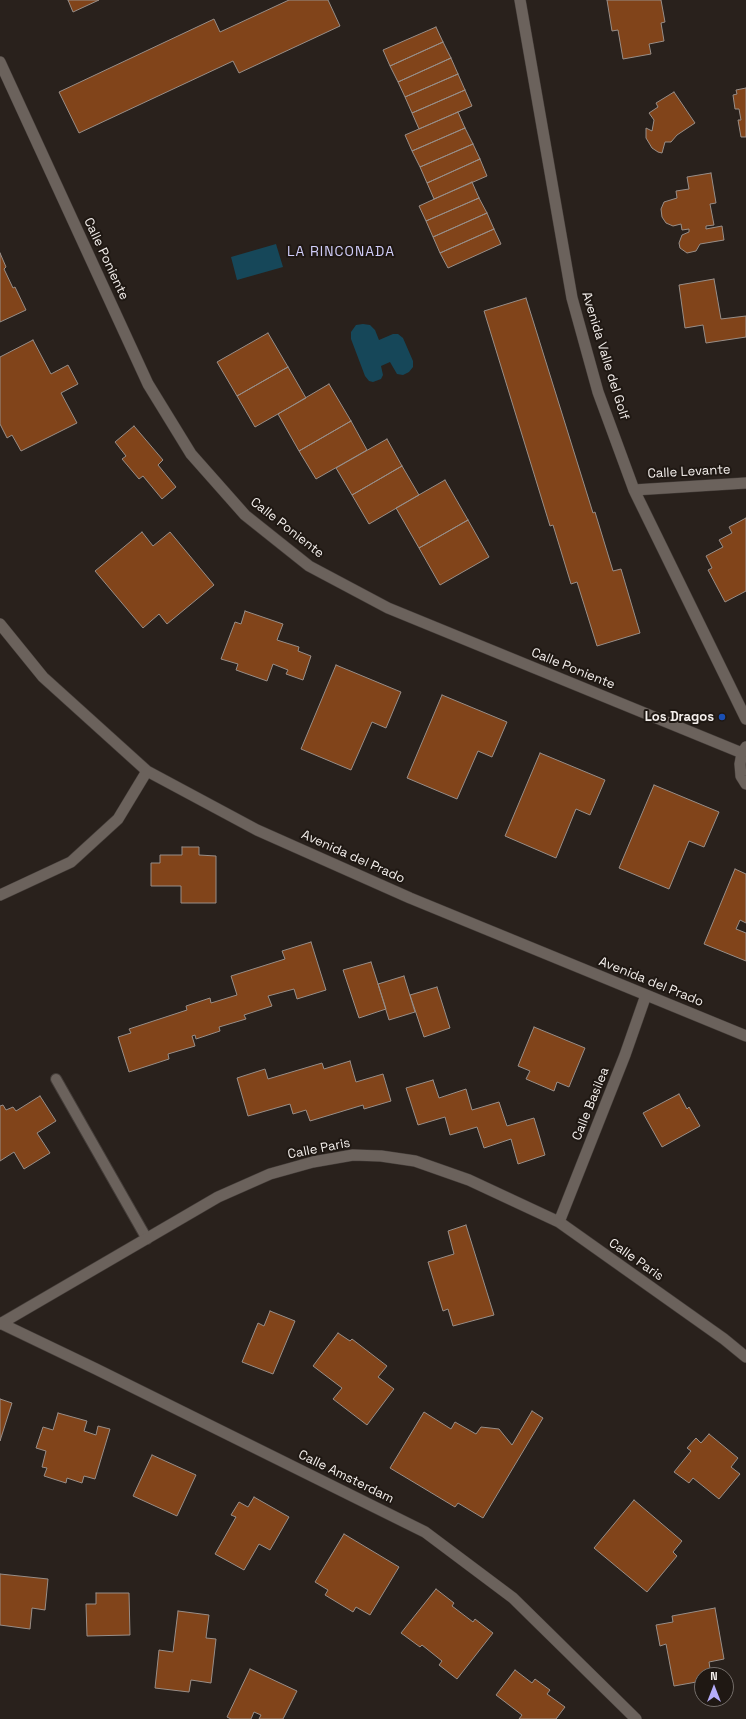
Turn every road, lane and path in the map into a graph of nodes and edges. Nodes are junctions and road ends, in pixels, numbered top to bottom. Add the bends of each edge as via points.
1 (520, 0) edge
2 (0, 62) edge
3 (746, 483) edge
4 (634, 490) junction
5 (0, 624) edge
6 (746, 719) edge
7 (744, 750) edge
8 (148, 770) junction
9 (746, 784) edge
10 (0, 895) edge
11 (646, 995) junction
12 (746, 1036) edge
13 (56, 1080) dead end
14 (559, 1222) junction
15 (148, 1239) junction
16 (0, 1324) edge
17 (746, 1357) edge
18 (636, 1719) edge

1 - 4 street, Avenida Valle del Golf via 572,298 598,392
2 - 7 street, Calle Poniente via 148,384 191,454 246,516 309,566 388,608
3 - 4 street, Calle Levante
4 - 6 street, Avenida Valle del Golf
5 - 8 street, Avenida del Prado via 43,677
7 - 9 street via 740,764 741,776
8 - 10 street via 118,819 71,862
8 - 11 street, Avenida del Prado via 257,830 410,898
11 - 12 street, Avenida del Prado
11 - 14 street, Calle Basilea
13 - 15 lane
14 - 15 street, Calle Paris via 468,1180 415,1161 353,1155 313,1162 270,1174 218,1198
14 - 17 street, Calle Paris
15 - 16 street, Calle Paris
16 - 18 street, Calle Amsterdam via 104,1372 425,1532 513,1598

